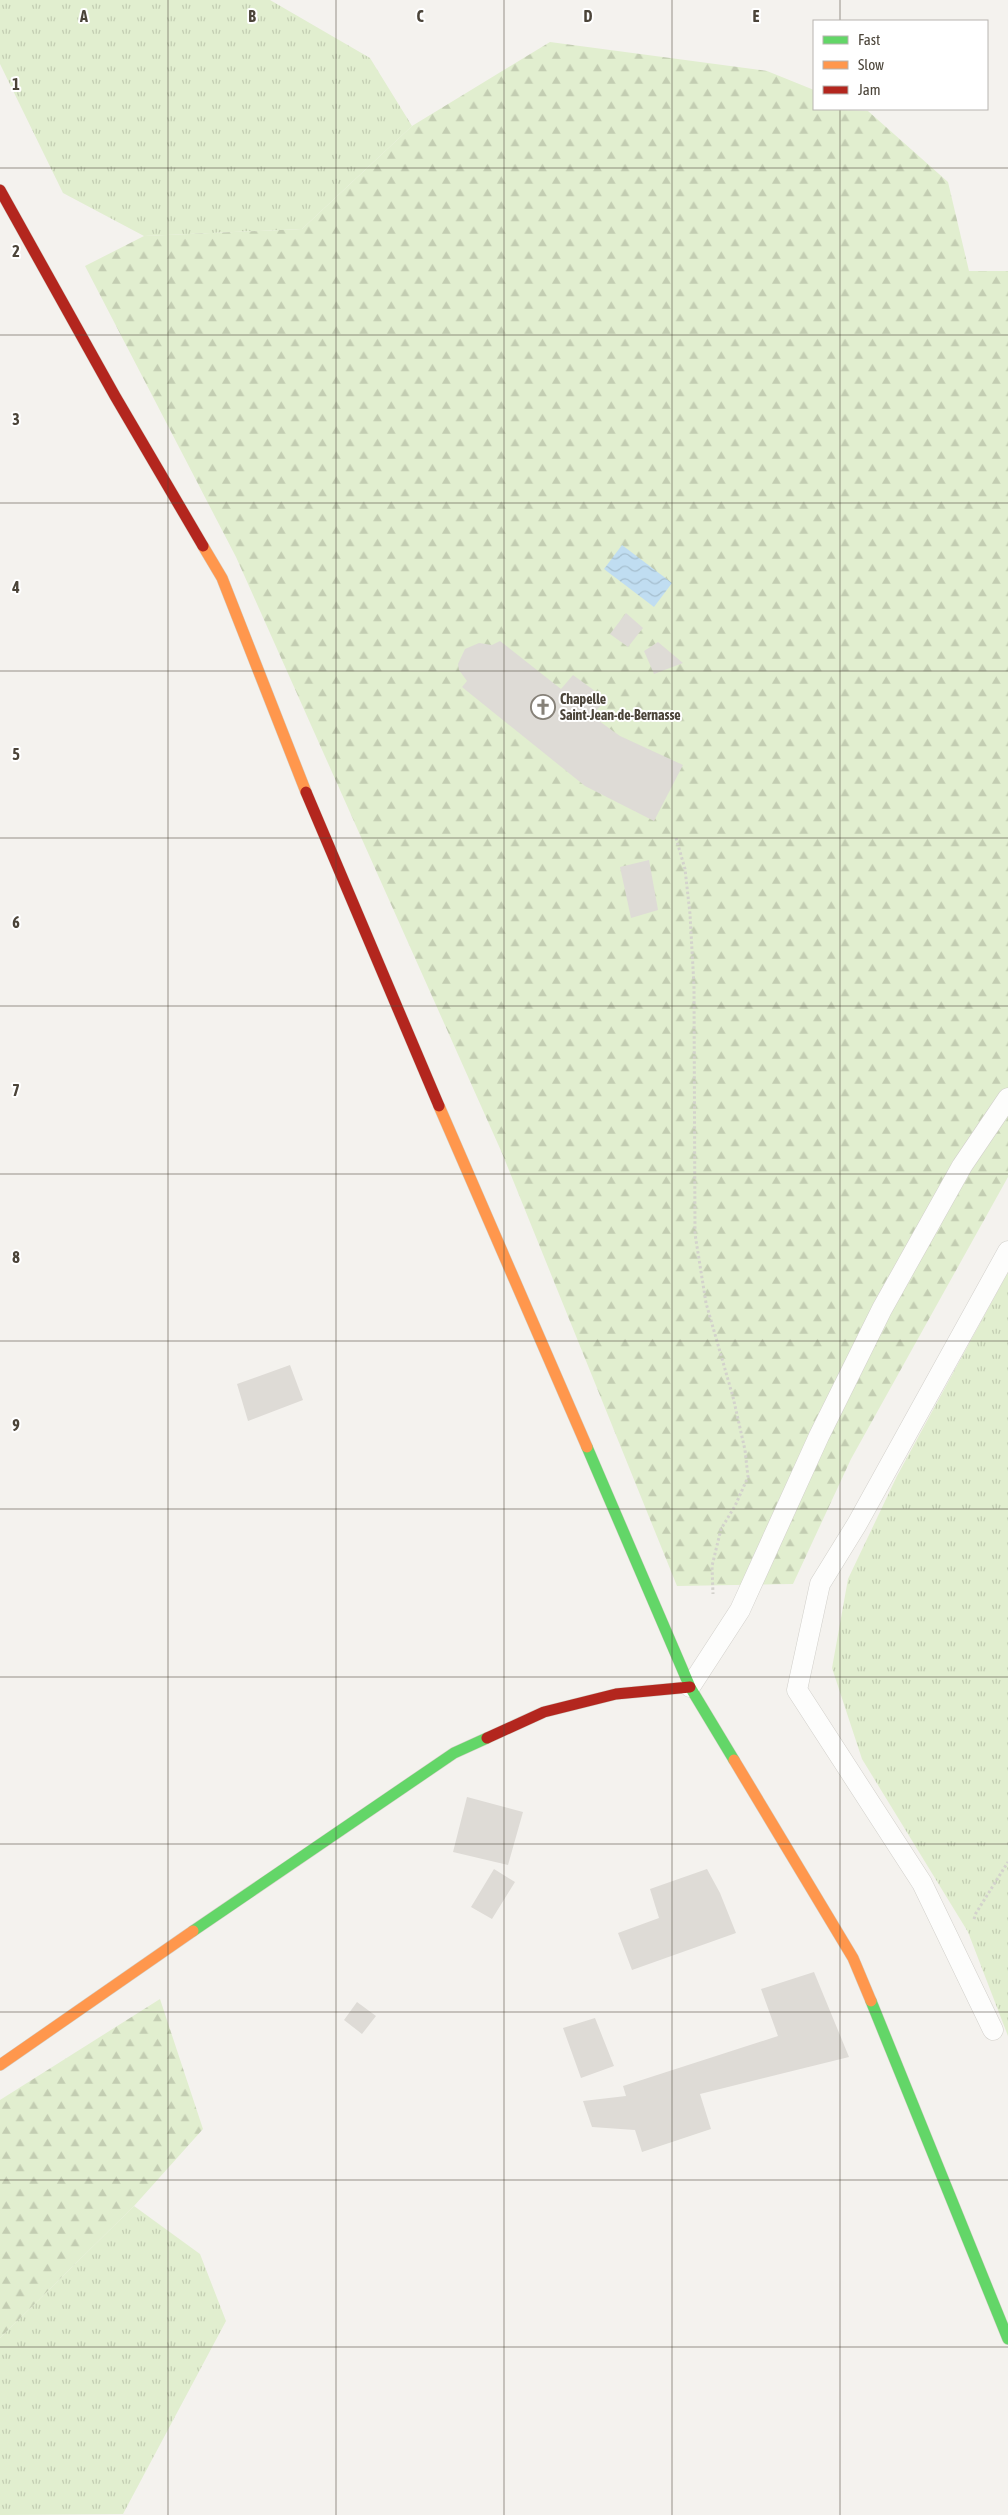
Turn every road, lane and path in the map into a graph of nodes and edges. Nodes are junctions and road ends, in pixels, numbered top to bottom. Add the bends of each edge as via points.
1 (0, 190) edge
2 (676, 838) dead end
3 (1008, 1098) edge
4 (1008, 1251) edge
5 (728, 1629) junction
6 (690, 1687) junction
7 (1008, 1862) edge
8 (962, 1966) junction
9 (993, 2030) dead end
10 (0, 2065) edge
11 (1008, 2339) edge

1 - 6 street via 222,578 320,830
2 - 5 path via 688,896 694,986 695,1234 706,1303 746,1450 748,1477 722,1529 712,1566 713,1596
3 - 5 lane via 962,1166 882,1309 819,1436 740,1610
4 - 8 lane via 857,1524 820,1584 797,1690 922,1883
5 - 6 lane
6 - 10 street via 616,1694 544,1712 454,1753
6 - 11 street via 853,1958
7 - 8 path via 976,1913
8 - 9 lane

